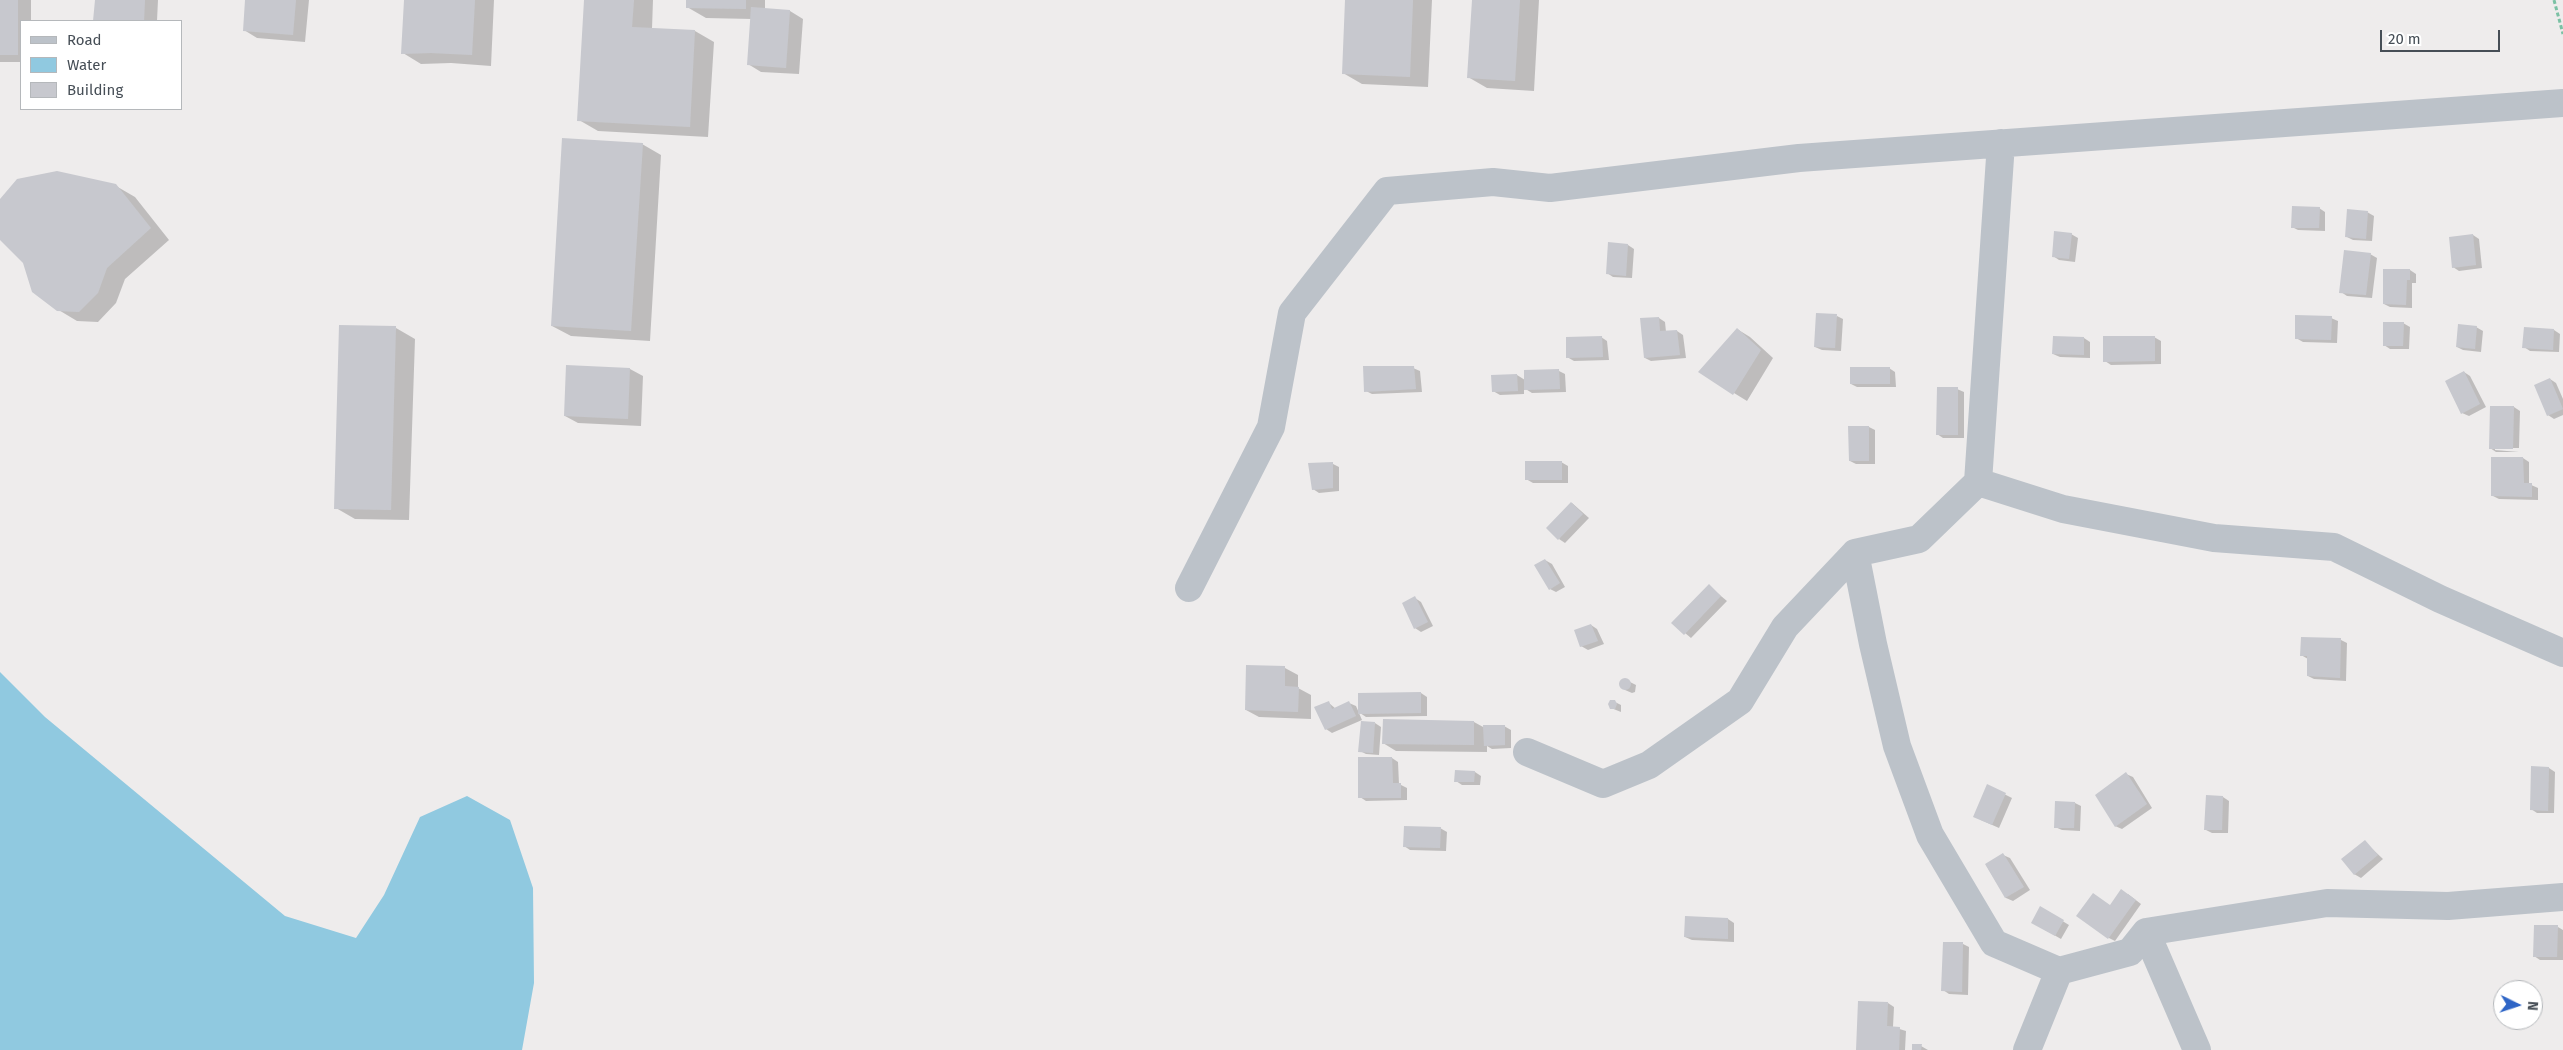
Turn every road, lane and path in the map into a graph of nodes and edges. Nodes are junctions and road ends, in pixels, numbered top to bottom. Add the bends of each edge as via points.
1 (2554, 0) edge
2 (2563, 34) edge
3 (2563, 103) edge
4 (2001, 144) junction
5 (1978, 482) junction
6 (1855, 553) junction
7 (1189, 588) dead end
8 (2563, 653) edge
9 (1527, 752) dead end
10 (2563, 897) edge
11 (2146, 932) junction
12 (2059, 971) junction
13 (2027, 1050) edge
14 (2197, 1050) edge

1 - 2 path
3 - 4 street
4 - 5 street
4 - 7 street via 1799,158 1550,188 1493,182 1387,191 1292,313 1271,427
5 - 6 street via 1919,539
5 - 8 street via 2063,510 2214,538 2334,547 2440,599
6 - 9 street via 1785,627 1740,701 1649,765 1603,784
6 - 12 street via 1897,746 1930,835 1994,943
10 - 11 street via 2448,906 2327,903
11 - 12 street via 2130,952
11 - 14 street
12 - 13 street

